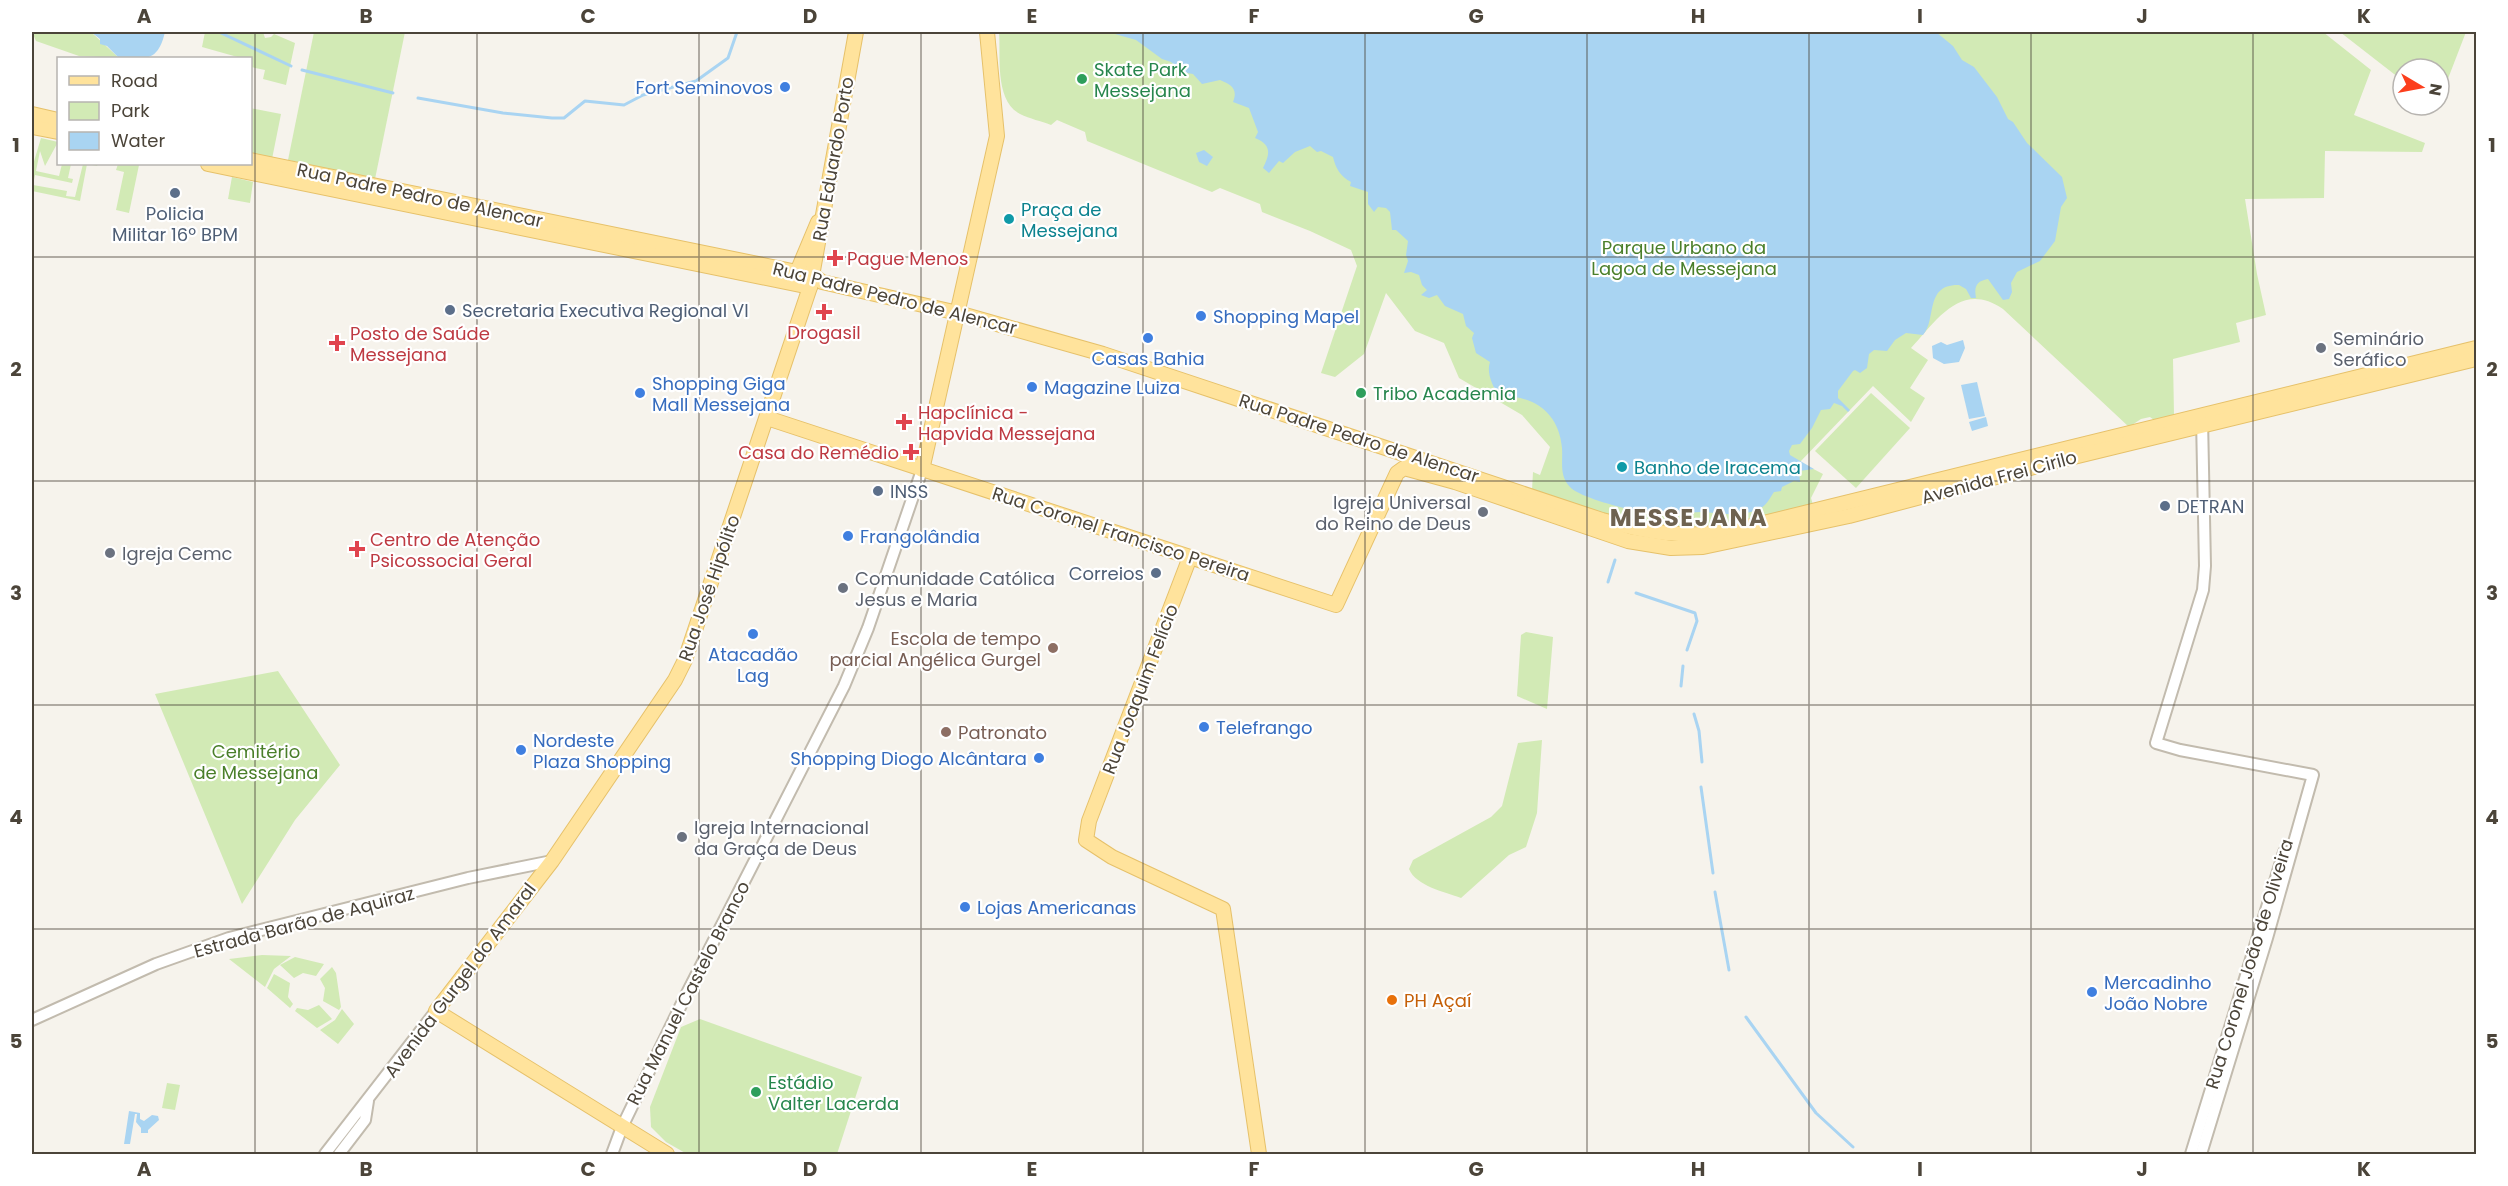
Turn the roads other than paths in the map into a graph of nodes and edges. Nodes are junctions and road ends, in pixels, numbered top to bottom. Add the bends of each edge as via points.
1 (856, 32) edge
2 (987, 32) edge
3 (32, 114) edge
4 (57, 120) edge
5 (32, 127) edge
6 (57, 132) edge
7 (252, 160) edge
8 (213, 165) edge
9 (825, 210) junction
10 (733, 265) junction
11 (796, 272) junction
12 (811, 281) junction
13 (958, 313) junction
14 (2476, 348) edge
15 (2476, 359) edge
16 (767, 418) junction
17 (2202, 420) junction
18 (922, 470) junction
19 (1397, 473) joint
20 (1523, 499) junction
21 (1190, 557) junction
22 (2310, 775) junction
23 (552, 861) junction
24 (436, 1011) junction
25 (32, 1020) edge
26 (368, 1100) junction
27 (622, 1126) junction
28 (325, 1155) edge
29 (339, 1155) edge
30 (612, 1155) edge
31 (667, 1155) edge
32 (1259, 1155) edge
33 (2191, 1155) edge
34 (2201, 1155) edge

1 - 9 main road, Rua Eduardo Porto
2 - 13 main road via 997,136
3 - 4 main road
5 - 6 main road
7 - 10 main road, Rua Padre Pedro de Alencar
8 - 10 main road, Rua Padre Pedro de Alencar
9 - 11 main road
9 - 12 main road, Rua Eduardo Porto
10 - 11 main road, Rua Padre Pedro de Alencar
10 - 12 main road, Rua Padre Pedro de Alencar
11 - 12 main road, Rua Padre Pedro de Alencar
12 - 13 main road, Rua Padre Pedro de Alencar
12 - 16 main road, Rua José Hipólito
13 - 18 main road
13 - 20 main road, Rua Padre Pedro de Alencar via 1106,355
14 - 17 main road, Avenida Frei Cirilo
15 - 17 main road, Avenida Frei Cirilo
16 - 18 main road, Rua Coronel Francisco Pereira
16 - 23 main road, Rua José Hipólito via 685,660
17 - 20 main road, Avenida Frei Cirilo via 1849,516 1704,548 1671,548 1628,541
17 - 22 street via 2203,590 2156,743
18 - 21 main road, Rua Coronel Francisco Pereira
18 - 27 street, Rua Manuel Castelo Branco via 844,686
19 - 20 main road, Rua Padre Pedro de Alencar via 1404,468
19 - 21 main road, Rua Coronel Francisco Pereira via 1336,605
21 - 32 main road, Rua Joaquim Felício via 1086,835 1088,844 1222,909
22 - 33 street, Rua Coronel João de Oliveira
22 - 34 street, Rua Coronel João de Oliveira via 2267,938
23 - 24 main road, Avenida Gurgel do Amaral
23 - 25 street, Estrada Barão de Aquiraz via 468,878 230,938 156,964
24 - 26 street, Avenida Gurgel do Amaral
24 - 27 main road
26 - 28 street, Avenida Gurgel do Amaral
26 - 29 street, Avenida Gurgel do Amaral via 365,1120
27 - 30 street, Rua Manuel Castelo Branco
27 - 31 main road

